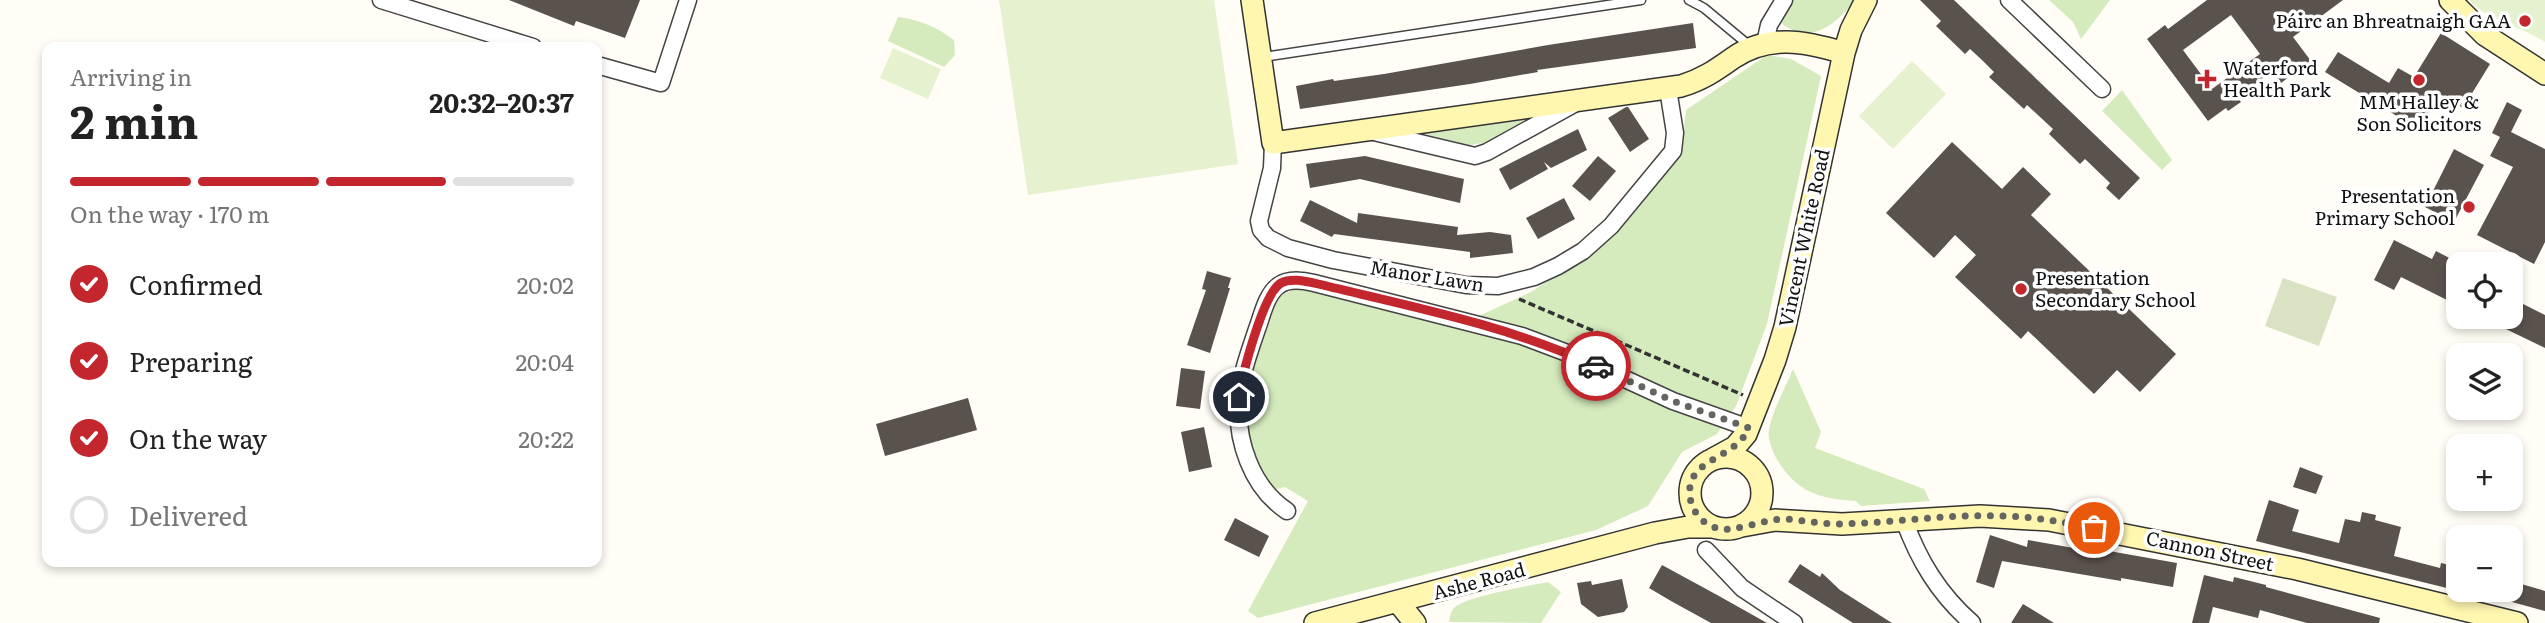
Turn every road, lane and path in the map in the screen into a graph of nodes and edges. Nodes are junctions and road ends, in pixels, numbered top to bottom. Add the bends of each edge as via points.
1 (381, 0) edge
2 (688, 0) edge
3 (1252, 0) edge
4 (1641, 0) edge
5 (1689, 0) edge
6 (1784, 0) edge
7 (1866, 0) edge
8 (2009, 0) edge
9 (2450, 0) edge
10 (517, 42) edge
11 (1758, 45) junction
12 (1844, 53) junction
13 (1260, 57) junction
14 (602, 66) edge
15 (2545, 75) edge
16 (1668, 89) junction
17 (2102, 89) dead end
18 (1579, 101) junction
19 (1370, 130) junction
20 (1273, 143) junction
21 (1487, 287) junction
22 (1759, 402) junction
23 (1749, 428) junction
24 (1713, 459) junction
25 (1756, 474) junction
26 (1691, 485) junction
27 (1287, 510) dead end
28 (1903, 520) junction
29 (1814, 522) junction
30 (1742, 526) junction
31 (1712, 527) junction
32 (1642, 536) junction
33 (1706, 550) dead end
34 (1398, 602) junction
35 (1315, 623) edge
36 (1415, 623) edge
37 (1794, 623) edge
38 (1972, 623) edge
39 (2517, 623) edge

1 - 10 street
2 - 14 street via 662,83
3 - 13 main road
4 - 13 lane
5 - 11 lane
6 - 11 street
7 - 12 main road, Vincent White Road
8 - 17 street
9 - 15 main road via 2492,40
11 - 12 main road via 1802,43
11 - 16 main road via 1706,78
12 - 22 main road, Vincent White Road via 1785,327
13 - 20 main road
16 - 18 main road
16 - 21 street, Manor Lawn via 1673,151 1611,226 1558,267 1522,281
18 - 19 main road
18 - 19 street via 1475,156
19 - 20 main road
20 - 21 street, Manor Lawn via 1259,221 1268,238 1333,260
21 - 22 path
22 - 23 main road, Vincent White Road
23 - 24 main road, Vincent White Road via 1738,444
23 - 25 main road via 1746,444
23 - 27 street via 1673,401 1522,336 1306,281 1289,281 1277,286 1268,300 1243,377 1238,409 1244,447 1255,475 1266,493
24 - 25 main road via 1734,457
24 - 26 main road via 1696,472
25 - 29 main road, Cannon Street via 1784,506
25 - 30 main road via 1762,496 1758,510
26 - 31 main road via 1690,500 1696,513
26 - 32 main road, Ashe Road via 1678,512
28 - 29 main road, Cannon Street
28 - 38 street via 1931,578
28 - 39 main road, Cannon Street via 1998,516 2049,520 2297,569
29 - 30 main road, Cannon Street via 1775,520
30 - 31 main road
31 - 32 main road, Ashe Road
32 - 34 main road, Ashe Road
33 - 37 street via 1742,588
34 - 35 main road, Ashe Road
34 - 36 main road

